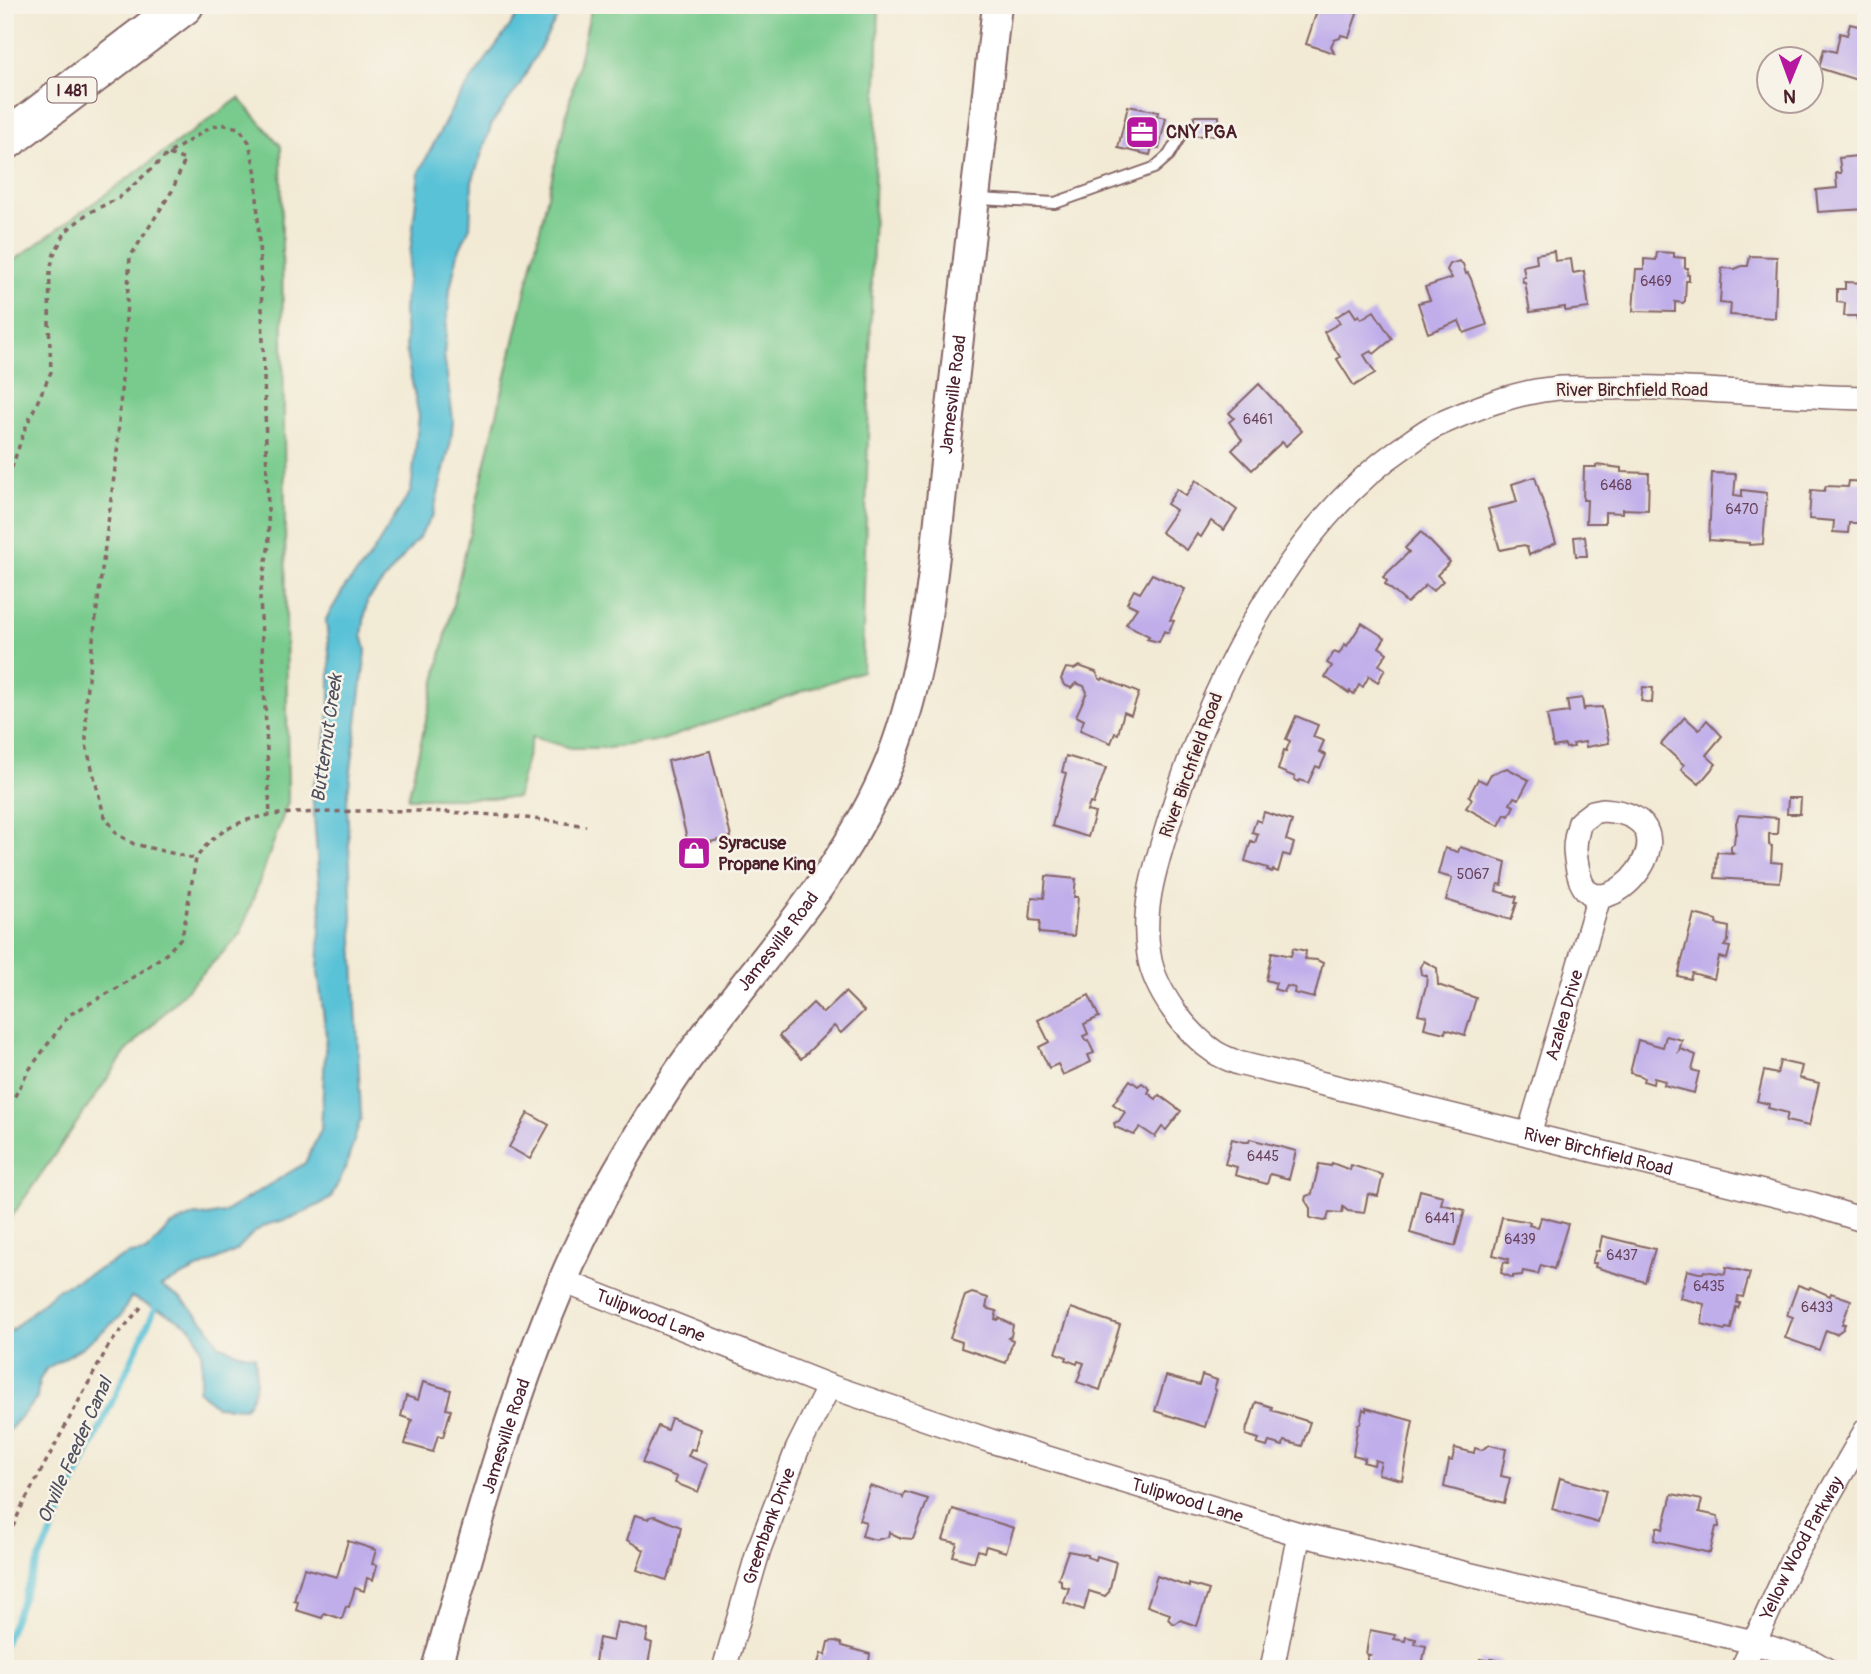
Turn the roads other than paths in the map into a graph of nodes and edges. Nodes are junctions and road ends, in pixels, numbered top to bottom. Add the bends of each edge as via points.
1 (184, 5) edge
2 (211, 5) edge
3 (999, 6) edge
4 (139, 39) junction
5 (1182, 133) dead end
6 (5, 141) edge
7 (975, 199) junction
8 (1866, 398) edge
9 (1599, 897) dead end
10 (1529, 1133) junction
11 (1866, 1221) edge
12 (563, 1281) junction
13 (829, 1387) junction
14 (1866, 1430) edge
15 (1299, 1534) junction
16 (1753, 1642) junction
17 (436, 1669) edge
18 (724, 1669) edge
19 (1272, 1669) edge
20 (1742, 1669) edge
21 (1825, 1669) edge

1 - 4 highway, I 481
2 - 4 highway
3 - 7 street, Jamesville Road
4 - 6 highway, I 481
5 - 7 lane via 1169,155 1154,168 1055,203
7 - 12 street, Jamesville Road via 930,595 910,705 890,762 856,833 823,885 692,1052 624,1158
8 - 10 street, River Birchfield Road via 1636,387 1550,389 1513,397 1433,427 1383,461 1314,530 1249,630 1219,688 1178,791 1146,918 1149,957 1161,991 1180,1020 1215,1053 1238,1063
9 - 10 street, Azalea Drive
10 - 11 street, River Birchfield Road
12 - 13 street, Tulipwood Lane
12 - 17 street, Jamesville Road via 520,1394
13 - 15 street, Tulipwood Lane
13 - 18 street, Greenbank Drive via 797,1450 759,1549
14 - 16 street, Yellow Wood Parkway via 1793,1558
15 - 16 street, Tulipwood Lane
15 - 19 street
16 - 20 street, Yellow Wood Parkway
16 - 21 street, Tulipwood Lane

